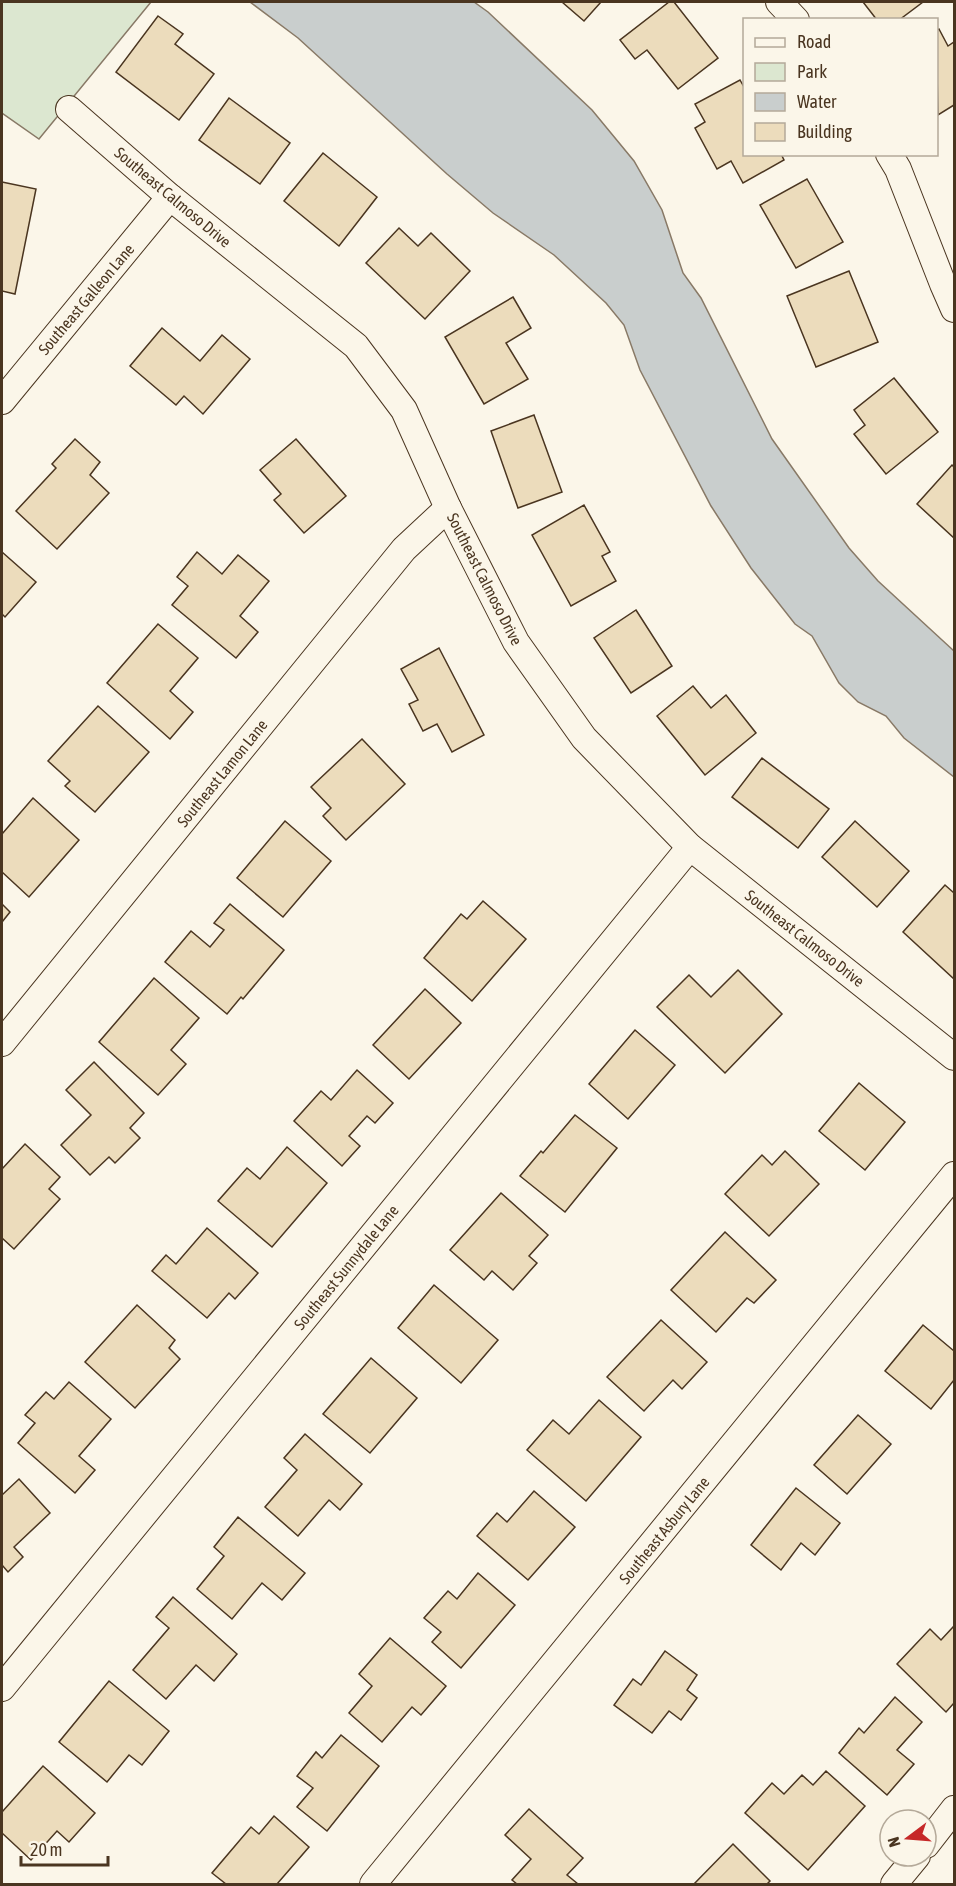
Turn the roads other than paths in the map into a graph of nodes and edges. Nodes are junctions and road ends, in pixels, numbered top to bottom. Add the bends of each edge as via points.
1 (779, 2) edge
2 (794, 18) edge
3 (69, 109) dead end
4 (890, 156) edge
5 (170, 197) junction
6 (954, 309) edge
7 (2, 401) edge
8 (448, 508) junction
9 (690, 847) junction
10 (2, 1043) edge
11 (954, 1057) edge
12 (954, 1175) edge
13 (2, 1688) edge
14 (954, 1809) edge
15 (938, 1830) edge
16 (907, 1868) edge
17 (373, 1884) edge
18 (894, 1884) edge

1 - 2 street
3 - 5 street, Southeast Calmoso Drive
4 - 6 street
5 - 7 street, Southeast Galleon Lane
5 - 8 street, Southeast Calmoso Drive via 356,346 404,410
8 - 9 street, Southeast Calmoso Drive via 516,642 584,738
8 - 10 street, Southeast Lamon Lane via 405,549
9 - 11 street, Southeast Calmoso Drive
9 - 13 street, Southeast Sunnydale Lane
12 - 17 street, Southeast Asbury Lane
14 - 15 street
16 - 18 street

